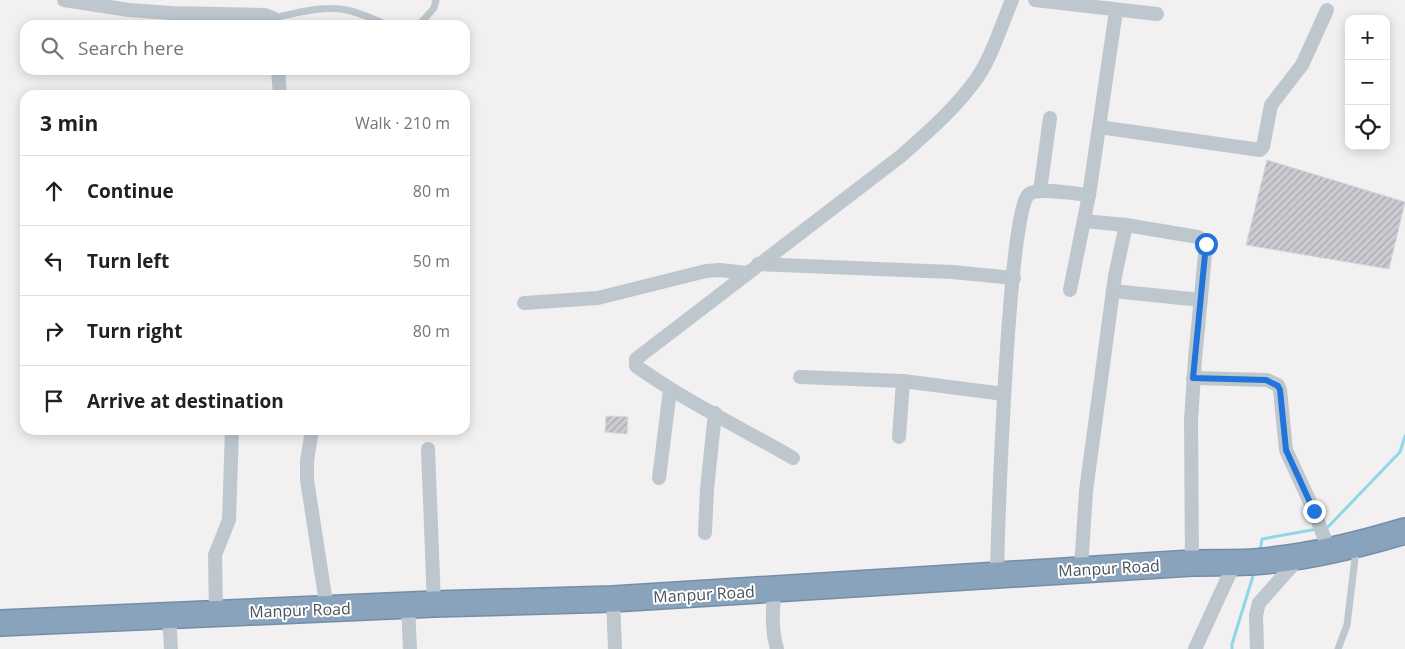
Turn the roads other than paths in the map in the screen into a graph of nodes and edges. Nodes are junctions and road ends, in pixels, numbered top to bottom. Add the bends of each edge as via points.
1 (64, 0) edge
2 (436, 0) edge
3 (1012, 0) edge
4 (1036, 0) edge
5 (1327, 10) dead end
6 (1116, 11) junction
7 (1157, 14) dead end
8 (271, 20) edge
9 (278, 20) edge
10 (375, 20) edge
11 (424, 20) edge
12 (278, 75) edge
13 (280, 90) edge
14 (1050, 118) dead end
15 (1099, 128) junction
16 (1040, 191) junction
17 (1089, 195) junction
18 (1084, 221) junction
19 (1126, 225) junction
20 (752, 269) junction
21 (1014, 278) junction
22 (1070, 290) dead end
23 (1113, 291) junction
24 (1201, 300) junction
25 (524, 303) dead end
26 (800, 377) dead end
27 (1193, 378) junction
28 (903, 381) junction
29 (670, 390) junction
30 (1004, 394) junction
31 (715, 413) junction
32 (232, 435) edge
33 (311, 435) edge
34 (899, 437) dead end
35 (428, 449) dead end
36 (793, 458) dead end
37 (659, 478) dead end
38 (1405, 530) edge
39 (705, 533) dead end
40 (1357, 544) junction
41 (1327, 545) junction
42 (1300, 556) junction
43 (1235, 562) junction
44 (1192, 563) junction
45 (1081, 569) junction
46 (997, 574) junction
47 (774, 590) junction
48 (613, 599) junction
49 (434, 604) junction
50 (408, 605) junction
51 (327, 609) junction
52 (216, 614) junction
53 (170, 616) junction
54 (0, 623) edge
55 (171, 649) edge
56 (410, 649) edge
57 (614, 649) edge
58 (777, 649) edge
59 (1195, 649) edge
60 (1257, 649) edge
61 (1338, 649) edge

1 - 8 street via 154,12 265,15
2 - 11 lane
3 - 20 street via 978,78 934,127 901,156
4 - 6 street
5 - 15 street via 1302,65 1271,105 1260,150
6 - 7 street
6 - 15 street
9 - 10 lane via 294,13 338,9
12 - 13 street
14 - 16 street
15 - 17 street
16 - 17 street
16 - 21 street via 1029,194 1022,206
17 - 18 street
18 - 19 street
18 - 22 street
19 - 23 street
19 - 24 street via 1203,240 1206,248
20 - 21 street via 952,272
20 - 25 street via 706,271 598,298
20 - 29 street via 636,359 636,366
21 - 30 street
23 - 24 street
23 - 45 street via 1086,491
24 - 27 street
26 - 28 street
27 - 41 street via 1266,380 1278,386 1286,450
27 - 44 street
28 - 30 street
28 - 34 street
29 - 31 street
29 - 37 street
30 - 46 street
31 - 36 street
31 - 39 street
32 - 52 street via 229,520 215,555
33 - 51 street via 307,480
35 - 49 street
38 - 40 highway, Manpur Road
40 - 41 highway, Manpur Road
40 - 61 lane via 1347,625
41 - 42 highway, Manpur Road
42 - 43 highway, Manpur Road
42 - 60 street via 1259,603
43 - 44 highway, Manpur Road
43 - 59 street
44 - 45 highway, Manpur Road
45 - 46 highway, Manpur Road
46 - 47 highway, Manpur Road
47 - 48 highway, Manpur Road
47 - 58 street via 772,625
48 - 49 highway, Manpur Road
48 - 57 street
49 - 50 highway, Manpur Road
50 - 51 highway, Manpur Road
50 - 56 street
51 - 52 highway, Manpur Road
52 - 53 highway, Manpur Road
53 - 54 highway, Manpur Road
53 - 55 street

